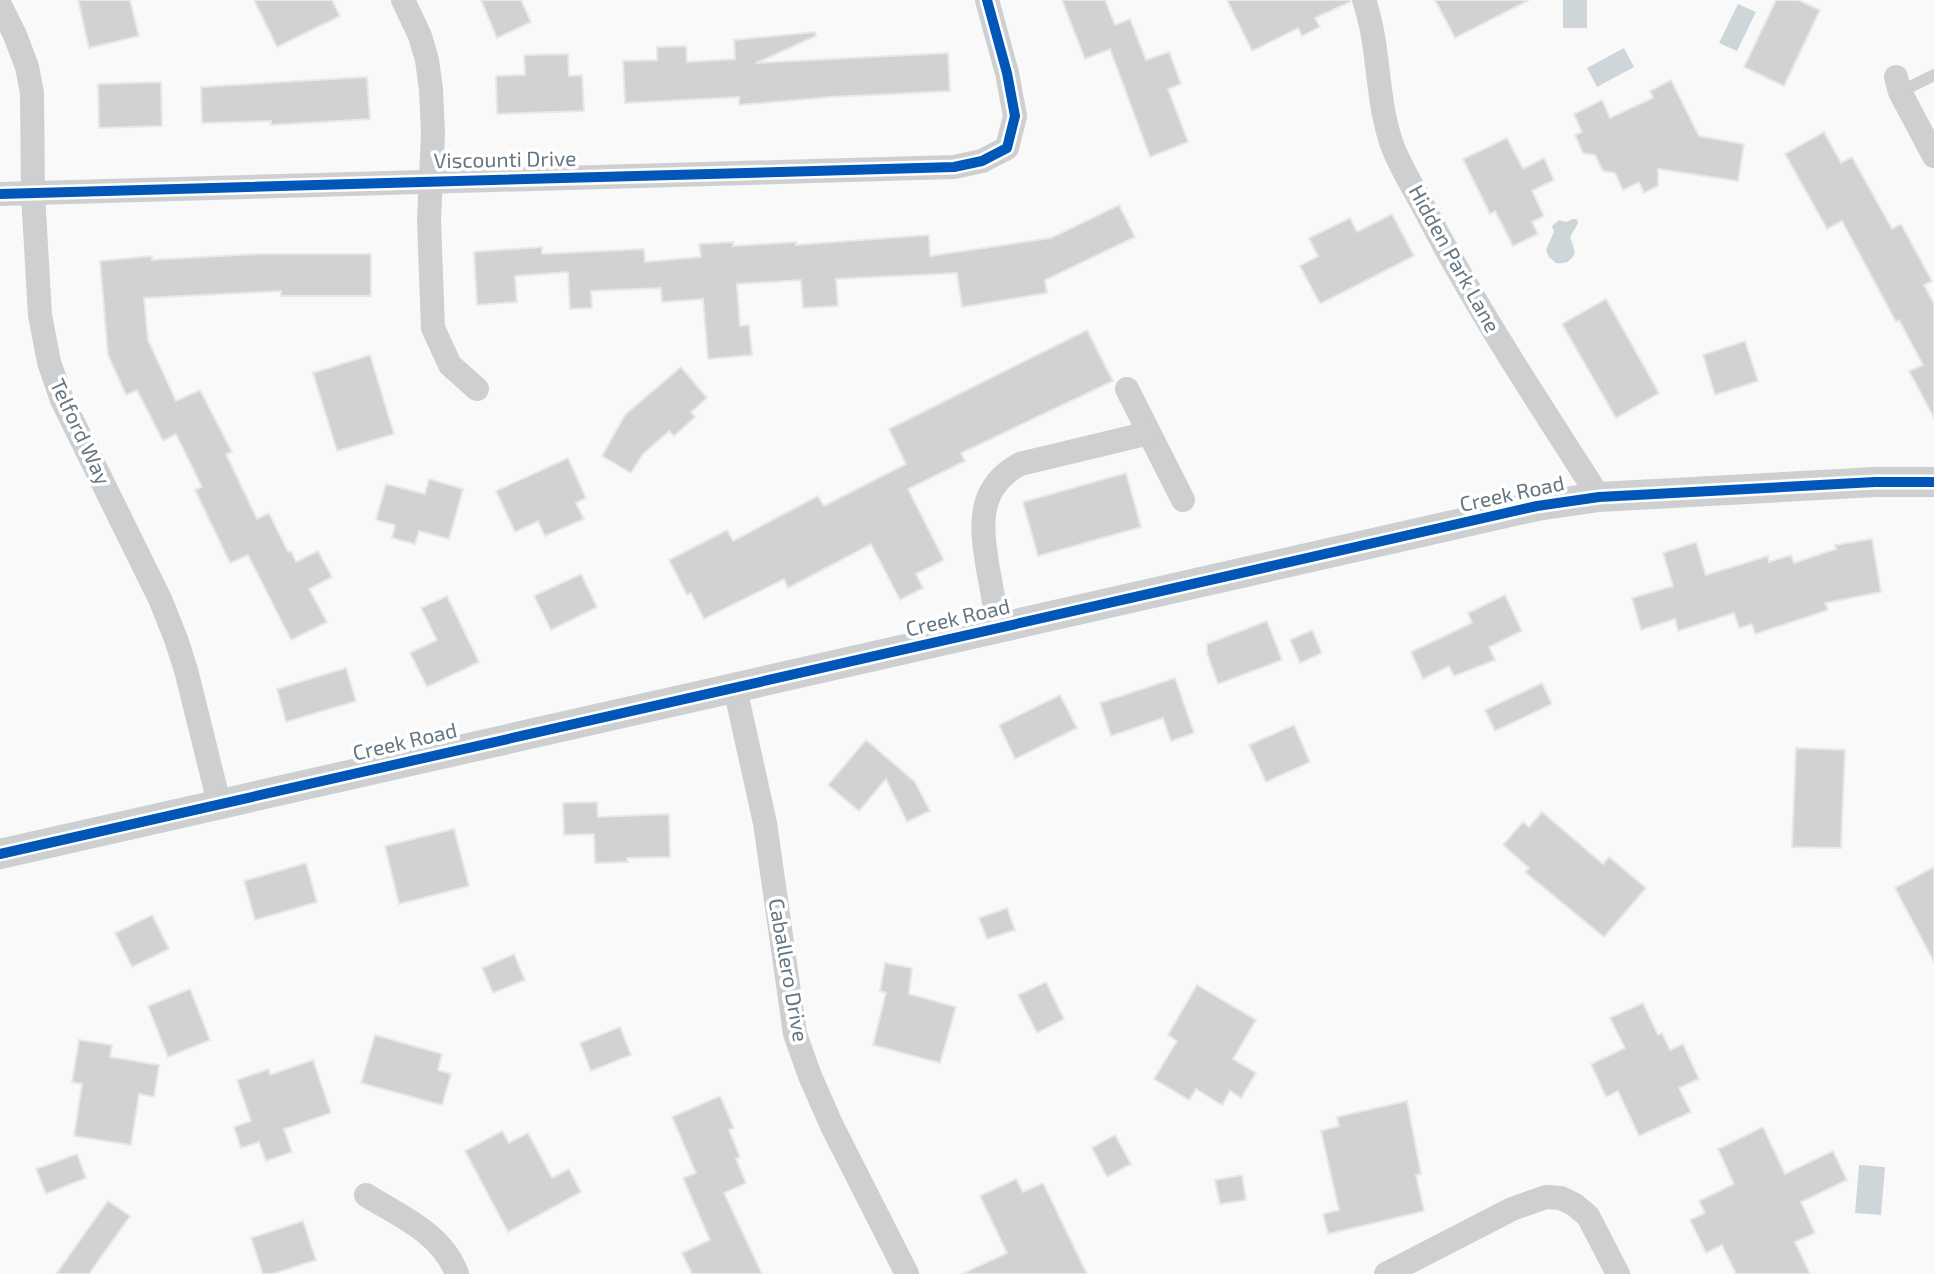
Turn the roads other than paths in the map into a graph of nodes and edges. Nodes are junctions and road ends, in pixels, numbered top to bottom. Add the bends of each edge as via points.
1 (403, 0) edge
2 (987, 0) edge
3 (1364, 0) edge
4 (0, 5) edge
5 (1934, 75) edge
6 (1898, 85) joint
7 (1934, 156) edge
8 (432, 181) junction
9 (0, 194) edge
10 (33, 194) junction
11 (1127, 389) dead end
12 (477, 390) dead end
13 (1149, 433) junction
14 (1934, 482) edge
15 (1599, 497) junction
16 (1183, 500) dead end
17 (998, 628) junction
18 (734, 688) junction
19 (219, 803) junction
20 (0, 854) edge
21 (366, 1195) dead end
22 (457, 1274) edge
23 (907, 1274) edge
24 (1386, 1274) edge
25 (1618, 1274) edge

1 - 8 street via 427,60
2 - 8 street, Viscounti Drive via 1015,116 1007,148 982,161 954,167
3 - 15 street, Hidden Park Lane via 1376,43 1385,124 1395,152 1492,330
4 - 10 street, Telford Way via 27,67 33,93
5 - 6 lane
6 - 7 street
8 - 10 street, Viscounti Drive
8 - 12 street via 433,328 450,365
9 - 10 street, Viscounti Drive
10 - 19 street, Telford Way via 40,315 49,362 62,400 176,639
11 - 13 street
13 - 16 street
13 - 17 street via 1020,464 998,480 983,513 982,531
14 - 15 street, Creek Road
15 - 17 street, Creek Road via 1537,506
17 - 18 street, Creek Road
18 - 19 street, Creek Road
18 - 23 street, Caballero Drive via 765,823 795,1034 832,1126
19 - 20 street, Creek Road
21 - 22 street via 430,1235 446,1251
24 - 25 street via 1546,1197 1561,1198 1588,1216

